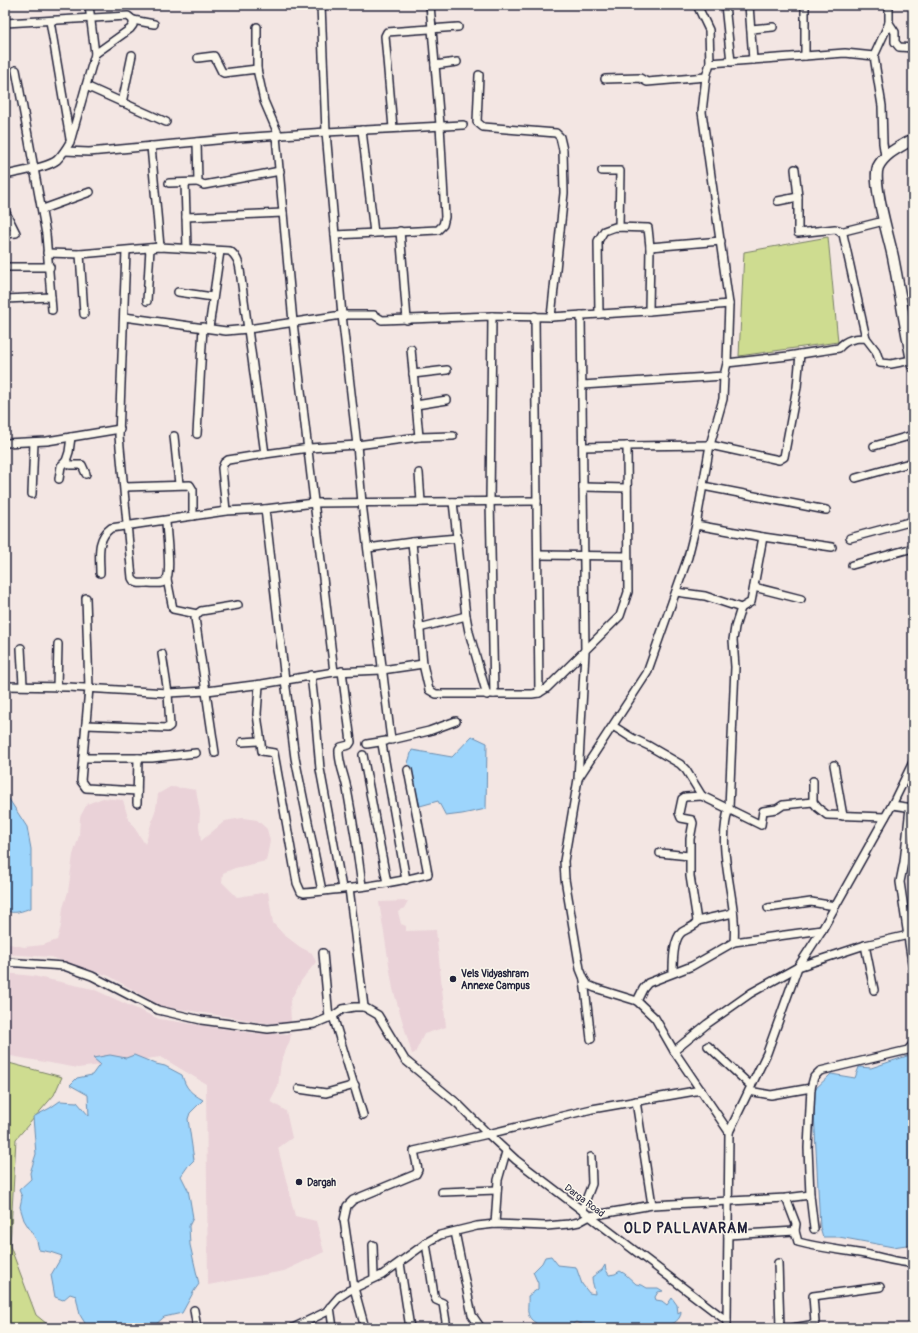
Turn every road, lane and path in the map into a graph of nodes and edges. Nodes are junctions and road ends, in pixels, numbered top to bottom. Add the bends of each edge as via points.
1 (89, 5) edge
2 (321, 5) edge
3 (430, 5) edge
4 (698, 5) edge
5 (725, 5) edge
6 (749, 5) edge
7 (804, 5) edge
8 (889, 5) edge
9 (91, 19) junction
10 (133, 20) junction
11 (50, 21) junction
12 (5, 23) edge
13 (889, 23) junction
14 (154, 24) dead end
15 (257, 27) dead end
16 (458, 27) dead end
17 (773, 27) dead end
18 (432, 29) junction
19 (751, 29) junction
20 (913, 48) edge
21 (95, 54) junction
22 (132, 56) dead end
23 (806, 56) junction
24 (874, 56) junction
25 (198, 58) dead end
26 (753, 60) junction
27 (457, 62) dead end
28 (731, 62) junction
29 (710, 63) junction
30 (435, 65) junction
31 (257, 69) junction
32 (16, 70) dead end
33 (478, 75) dead end
34 (706, 77) junction
35 (605, 79) dead end
36 (86, 86) junction
37 (122, 103) junction
38 (166, 122) dead end
39 (440, 125) junction
40 (463, 125) dead end
41 (394, 128) junction
42 (362, 130) junction
43 (326, 132) junction
44 (278, 136) junction
45 (913, 139) edge
46 (70, 142) junction
47 (197, 142) junction
48 (151, 146) junction
49 (65, 151) junction
50 (885, 156) junction
51 (34, 169) junction
52 (796, 169) dead end
53 (602, 171) dead end
54 (280, 172) junction
55 (5, 175) edge
56 (198, 182) junction
57 (169, 183) dead end
58 (185, 183) junction
59 (90, 192) dead end
60 (798, 197) junction
61 (778, 201) dead end
62 (42, 209) junction
63 (5, 211) edge
64 (283, 213) junction
65 (186, 217) junction
66 (884, 221) junction
67 (619, 227) junction
68 (400, 231) junction
69 (840, 232) junction
70 (374, 233) junction
71 (5, 234) edge
72 (335, 235) junction
73 (721, 241) junction
74 (160, 247) junction
75 (650, 247) junction
76 (150, 248) junction
77 (187, 248) junction
78 (126, 251) junction
79 (220, 251) junction
80 (47, 253) junction
81 (80, 254) junction
82 (5, 267) edge
83 (50, 267) junction
84 (178, 292) dead end
85 (51, 297) junction
86 (213, 297) junction
87 (5, 299) edge
88 (147, 301) dead end
89 (730, 304) junction
90 (52, 310) dead end
91 (649, 311) junction
92 (84, 314) dead end
93 (599, 314) junction
94 (342, 315) junction
95 (581, 315) junction
96 (492, 316) junction
97 (535, 316) junction
98 (124, 317) junction
99 (551, 317) junction
100 (407, 320) junction
101 (293, 322) junction
102 (206, 328) junction
103 (248, 329) junction
104 (866, 338) junction
105 (411, 349) dead end
106 (800, 354) junction
107 (727, 363) junction
108 (912, 363) edge
109 (447, 370) dead end
110 (413, 374) junction
111 (724, 376) junction
112 (582, 385) junction
113 (447, 400) dead end
114 (416, 405) junction
115 (120, 429) junction
116 (196, 434) dead end
117 (913, 435) edge
118 (174, 436) dead end
119 (419, 436) junction
120 (453, 436) dead end
121 (71, 437) junction
122 (34, 442) junction
123 (5, 443) edge
124 (357, 445) junction
125 (627, 446) junction
126 (710, 446) junction
127 (874, 446) dead end
128 (583, 447) junction
129 (309, 448) junction
130 (265, 454) junction
131 (66, 461) junction
132 (913, 462) edge
133 (419, 473) dead end
134 (86, 474) dead end
135 (856, 478) dead end
136 (59, 479) dead end
137 (179, 484) junction
138 (702, 486) junction
139 (125, 487) junction
140 (583, 487) junction
141 (627, 488) junction
142 (32, 494) dead end
143 (490, 501) junction
144 (537, 501) junction
145 (421, 502) junction
146 (453, 502) junction
147 (314, 503) junction
148 (362, 503) junction
149 (265, 509) junction
150 (826, 510) dead end
151 (226, 511) junction
152 (193, 516) junction
153 (166, 521) junction
154 (913, 521) edge
155 (128, 525) junction
156 (696, 525) junction
157 (763, 537) junction
158 (458, 538) junction
159 (850, 538) dead end
160 (412, 542) junction
161 (368, 548) junction
162 (832, 548) dead end
163 (913, 548) edge
164 (538, 555) junction
165 (584, 556) junction
166 (628, 556) junction
167 (852, 565) dead end
168 (100, 573) dead end
169 (167, 579) junction
170 (754, 587) junction
171 (676, 592) junction
172 (86, 598) dead end
173 (801, 599) dead end
174 (238, 606) dead end
175 (741, 608) junction
176 (197, 614) junction
177 (466, 616) junction
178 (419, 628) junction
179 (58, 644) dead end
180 (21, 648) dead end
181 (585, 652) junction
182 (162, 654) dead end
183 (423, 664) junction
184 (382, 670) junction
185 (338, 672) junction
186 (311, 675) junction
187 (285, 680) junction
188 (259, 685) junction
189 (5, 686) edge
190 (23, 686) junction
191 (56, 687) junction
192 (89, 688) junction
193 (207, 691) junction
194 (168, 693) junction
195 (539, 693) junction
196 (491, 695) junction
197 (456, 721) dead end
198 (86, 725) junction
199 (614, 726) junction
200 (260, 741) junction
201 (387, 741) junction
202 (242, 742) dead end
203 (367, 744) dead end
204 (196, 753) dead end
205 (215, 753) dead end
206 (363, 755) dead end
207 (83, 758) junction
208 (138, 758) junction
209 (913, 762) edge
210 (834, 765) dead end
211 (408, 770) dead end
212 (578, 779) junction
213 (813, 781) dead end
214 (137, 791) junction
215 (702, 796) junction
216 (813, 802) junction
217 (137, 803) dead end
218 (892, 805) junction
219 (728, 808) junction
220 (912, 808) edge
221 (843, 816) junction
222 (885, 817) junction
223 (660, 853) dead end
224 (690, 856) junction
225 (406, 880) junction
226 (387, 883) junction
227 (362, 886) junction
228 (346, 888) junction
229 (322, 891) junction
230 (835, 906) junction
231 (768, 908) dead end
232 (733, 912) junction
233 (697, 921) junction
234 (822, 930) junction
235 (911, 934) edge
236 (734, 942) junction
237 (865, 945) junction
238 (323, 953) dead end
239 (5, 962) edge
240 (798, 967) junction
241 (913, 970) edge
242 (673, 972) junction
243 (584, 980) junction
244 (874, 990) dead end
245 (637, 1001) junction
246 (364, 1007) junction
247 (331, 1017) junction
248 (592, 1039) dead end
249 (913, 1044) edge
250 (708, 1046) dead end
251 (674, 1051) junction
252 (355, 1085) junction
253 (811, 1088) junction
254 (300, 1089) dead end
255 (750, 1089) junction
256 (701, 1090) junction
257 (636, 1101) junction
258 (363, 1115) dead end
259 (730, 1132) junction
260 (488, 1134) junction
261 (506, 1152) junction
262 (591, 1157) dead end
263 (497, 1190) junction
264 (442, 1192) dead end
265 (810, 1195) junction
266 (786, 1198) junction
267 (729, 1201) junction
268 (652, 1205) junction
269 (582, 1210) junction
270 (590, 1216) junction
271 (495, 1224) junction
272 (814, 1229) dead end
273 (795, 1231) junction
274 (455, 1232) junction
275 (728, 1235) junction
276 (426, 1243) junction
277 (373, 1245) dead end
278 (400, 1263) junction
279 (778, 1263) dead end
280 (913, 1263) edge
281 (374, 1278) junction
282 (880, 1287) dead end
283 (354, 1288) junction
284 (330, 1307) junction
285 (194, 1310) dead end
286 (727, 1325) edge
287 (197, 1328) edge
288 (293, 1328) edge
289 (333, 1328) edge
290 (365, 1328) edge
291 (410, 1328) edge
292 (447, 1328) edge
293 (481, 1328) edge
294 (780, 1328) edge
295 (792, 1328) edge

1 - 9 street
2 - 43 street
3 - 18 street
4 - 29 street via 709,30
5 - 28 street
6 - 19 street
7 - 23 street
8 - 13 street
9 - 10 street via 128,16
9 - 11 street
9 - 21 street
10 - 14 street
10 - 21 street via 130,29
11 - 12 street
11 - 46 street
13 - 20 street via 895,32 895,42 899,47
13 - 24 street
15 - 31 street
16 - 18 street
17 - 19 street
18 - 30 street
18 - 41 street via 387,32 385,36
19 - 26 street
21 - 36 street
22 - 37 street
23 - 24 street via 845,53
23 - 26 street
24 - 50 street via 882,106
25 - 31 street via 214,56 224,73
26 - 28 street
27 - 30 street
28 - 29 street
29 - 34 street
30 - 39 street
31 - 44 street via 264,101
32 - 51 street
33 - 99 street via 479,124 483,127 556,133 564,150 564,193
34 - 35 street via 647,82 640,78
34 - 73 street via 702,112
36 - 37 street
36 - 46 street
37 - 38 street
39 - 40 street
39 - 41 street
39 - 68 street via 445,217 443,225 438,230
41 - 42 street
42 - 43 street
42 - 70 street
43 - 44 street
43 - 72 street
44 - 47 street
44 - 54 street
45 - 50 street
46 - 49 street
47 - 48 street
47 - 56 street
48 - 49 street via 89,152
48 - 74 street
49 - 51 street via 55,161
50 - 66 street via 878,169 877,180
51 - 55 street
51 - 62 street
52 - 60 street
53 - 67 street via 620,171
54 - 56 street via 204,185
54 - 64 street
56 - 58 street
57 - 58 street
58 - 65 street
59 - 62 street
60 - 61 street
60 - 69 street via 798,233 835,229
62 - 80 street
63 - 71 street via 16,234
64 - 65 street
64 - 101 street
65 - 77 street
66 - 69 street
66 - 108 street via 893,256
67 - 75 street via 648,228
67 - 93 street via 604,231 598,241
68 - 70 street
68 - 100 street
69 - 104 street via 843,234
70 - 72 street
72 - 94 street
73 - 75 street
73 - 89 street
74 - 76 street
74 - 77 street
75 - 91 street
76 - 78 street
76 - 88 street
77 - 79 street
78 - 81 street
78 - 98 street
79 - 86 street
79 - 103 street via 230,251 238,260
80 - 81 street
80 - 83 street
81 - 92 street
82 - 83 street
83 - 85 street
84 - 86 street
85 - 87 street
85 - 90 street
86 - 102 street
89 - 91 street
89 - 107 street
91 - 93 street
93 - 95 street
94 - 100 street via 374,315 382,320
94 - 101 street
94 - 124 street
95 - 99 street
95 - 112 street
96 - 97 street
96 - 100 street
96 - 143 street
97 - 99 street
97 - 144 street
98 - 102 street
98 - 115 street
101 - 103 street
101 - 129 street
102 - 103 street via 226,331
102 - 116 street
103 - 130 street
104 - 106 street via 857,338 839,348
104 - 108 street via 880,363
105 - 110 street
106 - 107 street
106 - 126 street via 797,387 783,459
107 - 111 street
109 - 110 street
110 - 114 street
111 - 112 street
111 - 126 street via 723,399
112 - 128 street
113 - 114 street
114 - 119 street
115 - 121 street
115 - 139 street
117 - 127 street
118 - 137 street
119 - 120 street
119 - 124 street
121 - 122 street
121 - 131 street
122 - 123 street
122 - 142 street
124 - 129 street
124 - 148 street
125 - 126 street
125 - 128 street
125 - 141 street
126 - 138 street
128 - 140 street
129 - 130 street
129 - 147 street
130 - 151 street via 228,460 224,463 222,468
131 - 134 street via 70,465 82,466
131 - 136 street via 61,466
132 - 135 street
133 - 145 street
137 - 139 street
137 - 152 street via 192,487
138 - 150 street
138 - 156 street
139 - 155 street
140 - 141 street
140 - 165 street
141 - 166 street
143 - 144 street
143 - 146 street
143 - 196 street
144 - 164 street
145 - 146 street
145 - 148 street
146 - 158 street
147 - 148 street
147 - 149 street
147 - 185 street
148 - 161 street
149 - 151 street
149 - 187 street
151 - 152 street
152 - 153 street
153 - 155 street
153 - 169 street via 169,569
154 - 159 street
155 - 168 street via 111,528 104,533 100,544
155 - 169 street via 133,581 158,583
156 - 157 street
156 - 171 street
157 - 162 street
157 - 170 street
158 - 160 street
158 - 177 street
160 - 161 street
160 - 178 street
161 - 184 street
163 - 167 street
164 - 165 street
164 - 195 street
165 - 166 street
165 - 181 street
166 - 181 street via 628,592 620,616
169 - 176 street via 173,609
170 - 173 street
170 - 175 street via 751,602
171 - 175 street via 705,596
171 - 199 street via 647,673
172 - 192 street
174 - 176 street
175 - 219 street via 733,640 735,667
176 - 193 street
177 - 178 street
177 - 196 street
178 - 183 street
179 - 191 street
180 - 190 street
181 - 195 street
181 - 212 street
182 - 194 street
183 - 184 street
183 - 196 street via 429,690 436,694
184 - 185 street
184 - 201 street
185 - 186 street
185 - 227 street via 351,742 341,747 339,754 357,844
186 - 187 street
186 - 228 street via 320,769
187 - 188 street
187 - 229 street via 295,758
188 - 193 street
188 - 200 street via 257,714
189 - 190 street
190 - 191 street
191 - 192 street
192 - 194 street
192 - 198 street
193 - 194 street
193 - 205 street
194 - 198 street via 171,723 167,728
195 - 196 street
197 - 201 street via 429,731
198 - 207 street
199 - 212 street
199 - 215 street via 680,764
200 - 202 street
200 - 229 street via 262,751 274,753 299,889 302,893
201 - 203 street
201 - 225 street via 382,744
204 - 208 street
206 - 226 street
207 - 208 street
207 - 214 street via 81,781 86,788
208 - 214 street
209 - 218 street
210 - 221 street
211 - 225 street via 428,874
212 - 243 street via 564,861 580,969
213 - 216 street
214 - 217 street
215 - 219 street
215 - 224 street via 682,799 679,813 682,818 692,820 693,823
216 - 219 street via 783,805 763,811 761,825
216 - 221 street via 827,815
218 - 220 street
218 - 222 street
219 - 232 street via 724,829 725,852
220 - 235 street via 900,882
221 - 222 street
222 - 230 street
223 - 224 street
224 - 233 street via 690,876
225 - 226 street
226 - 227 street
227 - 228 street
228 - 229 street
228 - 246 street
230 - 231 street via 811,902
230 - 234 street
232 - 233 street
232 - 236 street
233 - 242 street via 681,933 677,940
234 - 236 street
234 - 240 street
235 - 237 street
235 - 241 street
236 - 242 street via 692,966
237 - 240 street
237 - 244 street
238 - 247 street
239 - 247 street via 64,966 92,976 158,1010 201,1020 268,1029 314,1024
240 - 251 street via 738,1002
240 - 255 street via 767,1053
242 - 245 street via 648,983
243 - 245 street via 595,988
243 - 248 street
245 - 251 street via 655,1018
246 - 247 street via 343,1010
246 - 260 street, Darga Road via 378,1015 405,1060 458,1104
247 - 252 street
249 - 253 street via 907,1050 820,1071 814,1076
250 - 255 street
251 - 256 street
252 - 254 street via 326,1093
252 - 258 street
253 - 255 street via 771,1095
253 - 265 street via 808,1148
255 - 259 street
256 - 257 street
256 - 259 street
257 - 260 street
257 - 268 street
259 - 267 street
260 - 261 street, Darga Road
260 - 283 street via 414,1151 418,1173 353,1200 347,1206 344,1220
261 - 263 street
261 - 269 street, Darga Road
262 - 269 street via 592,1184
263 - 264 street
263 - 271 street
265 - 266 street
265 - 272 street
266 - 267 street
266 - 273 street via 796,1224
267 - 268 street
267 - 275 street
268 - 270 street
269 - 270 street, Darga Road
270 - 271 street via 579,1222 546,1226
270 - 286 street, Darga Road
271 - 274 street
273 - 275 street
273 - 280 street via 798,1242
274 - 276 street via 440,1235
274 - 293 street via 472,1315
275 - 286 street
276 - 278 street
276 - 292 street via 434,1295 436,1300 443,1303
277 - 281 street
278 - 281 street
278 - 291 street
279 - 294 street
281 - 283 street
282 - 295 street via 813,1296 815,1322
283 - 284 street via 339,1297
283 - 290 street
284 - 288 street via 326,1312
284 - 289 street
285 - 287 street

